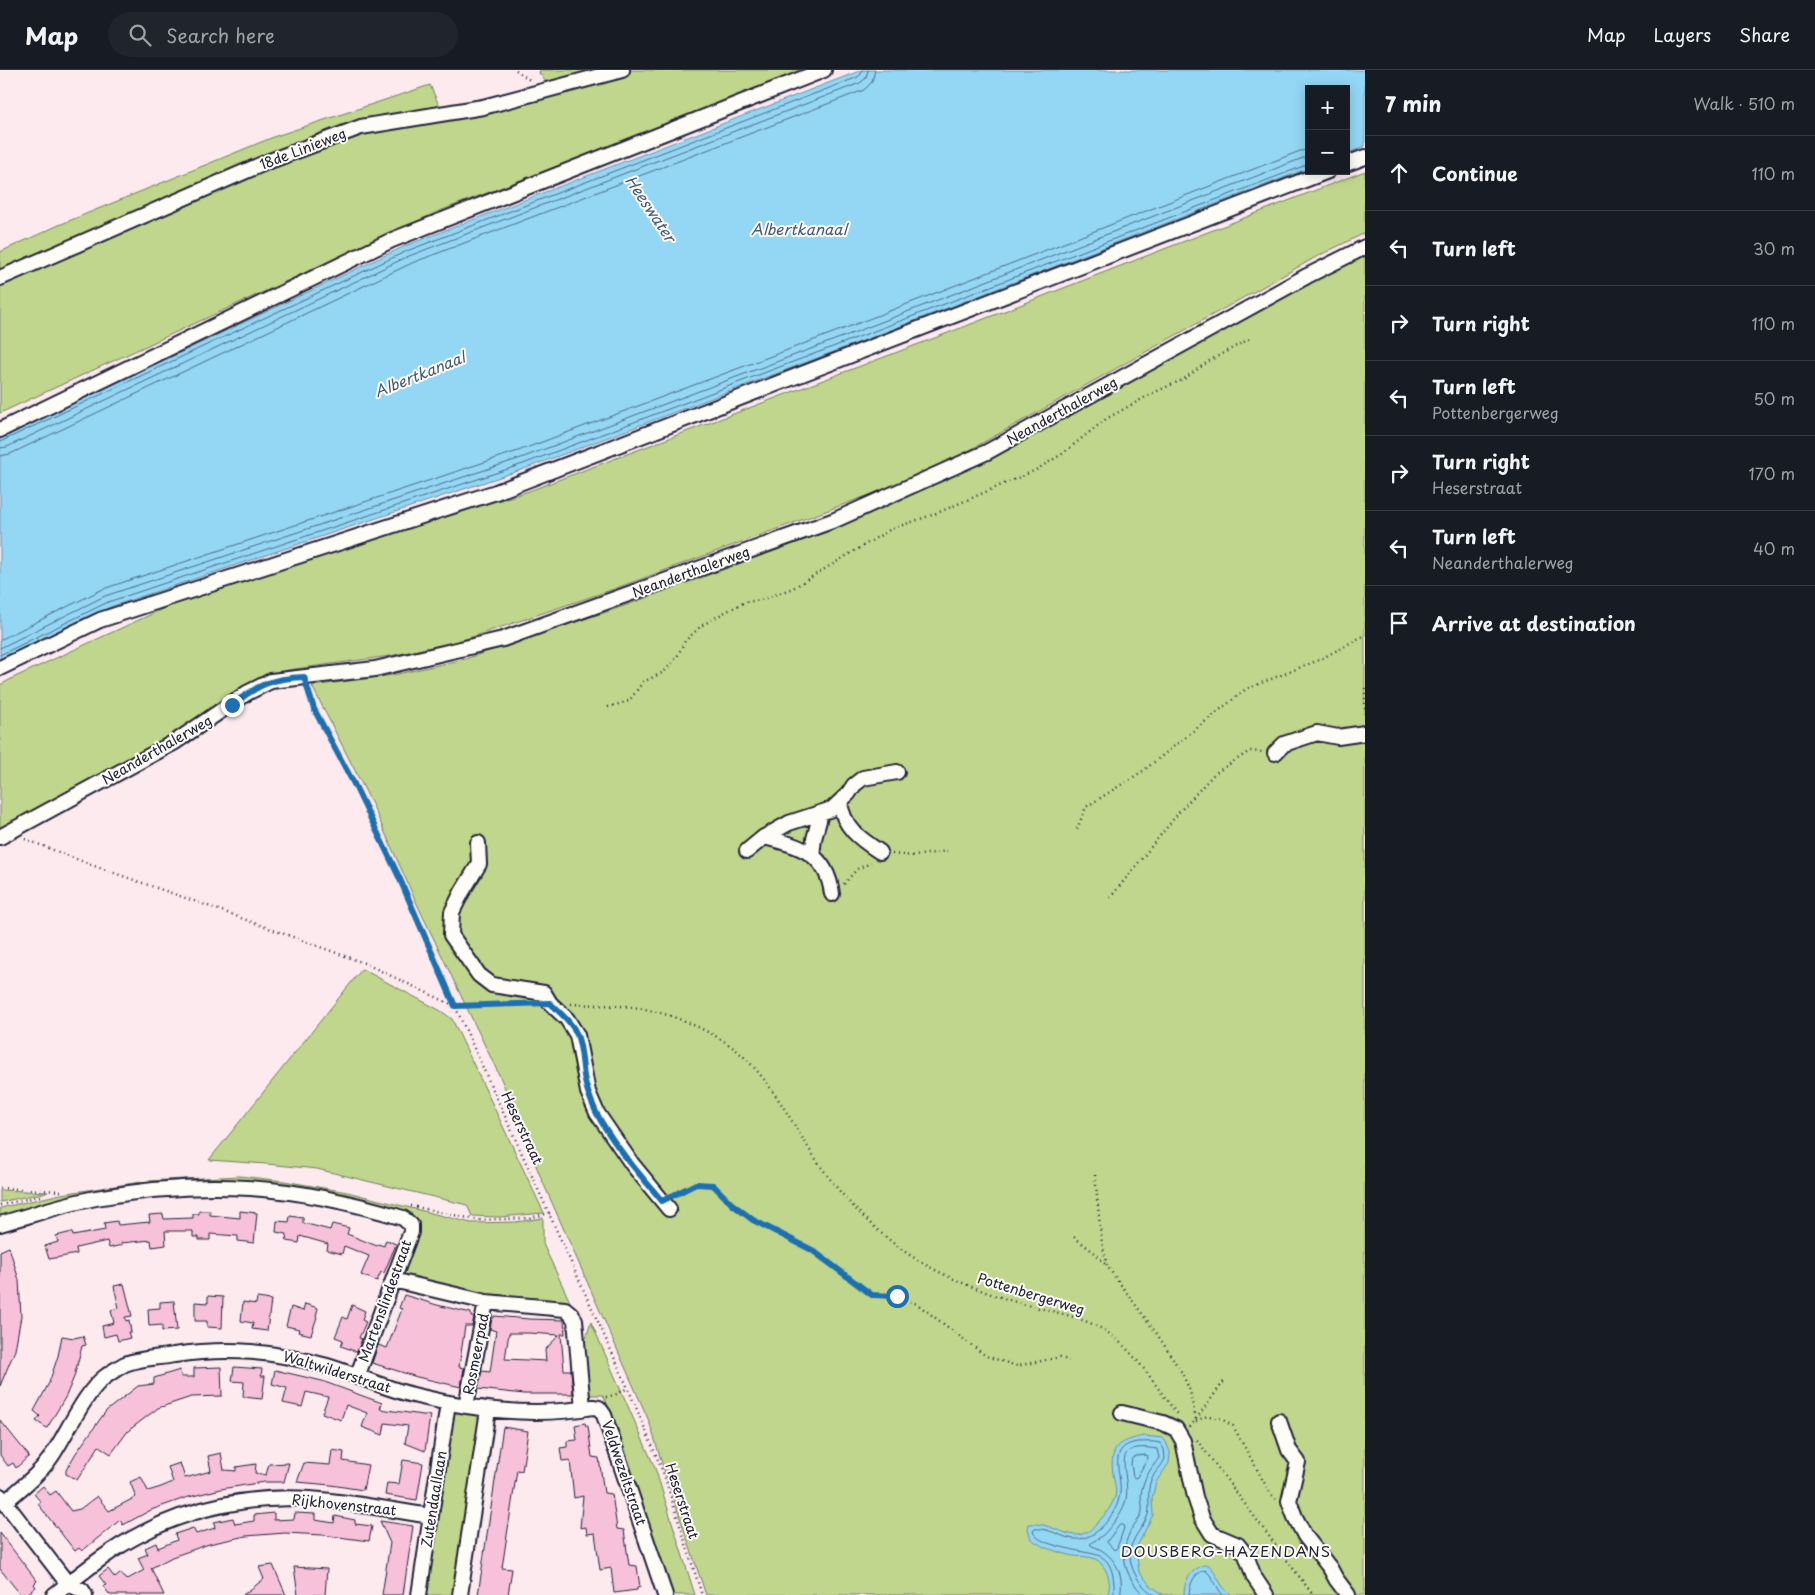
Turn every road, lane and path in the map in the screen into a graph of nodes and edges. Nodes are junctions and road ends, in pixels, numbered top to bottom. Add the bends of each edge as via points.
1 (516, 70) edge
2 (622, 70) edge
3 (824, 70) edge
4 (537, 81) dead end
5 (1365, 157) edge
6 (1350, 163) edge
7 (1318, 175) edge
8 (1365, 247) edge
9 (0, 278) edge
10 (1249, 339) dead end
11 (0, 430) edge
12 (1365, 635) edge
13 (0, 668) edge
14 (304, 677) junction
15 (1365, 688) edge
16 (608, 707) dead end
17 (1365, 714) edge
18 (1362, 733) edge
19 (1275, 753) joint
20 (897, 772) dead end
21 (840, 802) junction
22 (821, 813) junction
23 (15, 829) junction
24 (1077, 829) dead end
25 (764, 836) junction
26 (0, 837) edge
27 (478, 843) dead end
28 (748, 851) dead end
29 (947, 851) dead end
30 (812, 855) junction
31 (898, 855) junction
32 (884, 856) junction
33 (832, 894) joint
34 (1110, 898) dead end
35 (550, 1003) junction
36 (525, 1004) dead end
37 (455, 1006) junction
38 (1095, 1175) dead end
39 (0, 1188) edge
40 (0, 1205) edge
41 (665, 1205) joint
42 (0, 1224) edge
43 (1074, 1237) dead end
44 (1108, 1266) junction
45 (392, 1280) junction
46 (486, 1302) junction
47 (1069, 1361) dead end
48 (357, 1377) junction
49 (1225, 1380) dead end
50 (628, 1388) junction
51 (617, 1394) dead end
52 (448, 1403) junction
53 (466, 1406) junction
54 (583, 1408) junction
55 (488, 1410) junction
56 (1122, 1413) dead end
57 (1177, 1414) dead end
58 (1196, 1421) junction
59 (1279, 1421) dead end
60 (1197, 1440) dead end
61 (2, 1499) edge
62 (1281, 1505) dead end
63 (431, 1516) junction
64 (69, 1589) edge
65 (54, 1595) edge
66 (85, 1595) edge
67 (419, 1595) edge
68 (460, 1595) edge
69 (665, 1595) edge
70 (702, 1595) edge
71 (1266, 1595) edge
72 (1313, 1595) edge
73 (1348, 1595) edge

1 - 4 path via 530,81
2 - 9 street, 18de Linieweg via 483,107 361,128 267,162
3 - 11 street via 392,240
5 - 6 street
7 - 13 street via 496,492 100,620
8 - 14 street, Neanderthalerweg via 987,452 835,520 503,639 375,669
10 - 16 path via 1184,379 1106,419 1036,470 892,529 793,588 745,602 727,611 701,626 685,641 664,672 643,682 628,701
12 - 24 path via 1319,660 1246,688 1143,771 1086,807
14 - 23 street, Neanderthalerweg via 271,680 175,742
14 - 37 path, Heserstraat via 314,709 391,860
15 - 17 path
18 - 19 street via 1338,737 1317,733 1284,744
19 - 34 path via 1250,751 1214,774
20 - 21 street via 863,778
21 - 22 street
21 - 32 street via 848,827
22 - 25 street via 789,823
22 - 30 street
23 - 26 street, Neanderthalerweg
23 - 37 path via 23,838 89,864 364,963
25 - 28 street
25 - 30 street via 786,842
27 - 35 street via 479,864 452,912 451,935 479,975 492,985 544,994
29 - 31 path
30 - 33 street via 828,872
31 - 32 path
31 - 32 path
32 - 33 path via 857,869
35 - 41 street via 577,1034 586,1085 597,1113
35 - 57 path, Pottenbergerweg via 632,1007 664,1014 701,1028 725,1042 769,1087 838,1190 863,1218 894,1244 929,1267 984,1291 1086,1321 1107,1332 1125,1347
36 - 37 path
37 - 50 path, Heserstraat
38 - 44 path via 1101,1237
39 - 40 path via 64,1191
41 - 47 path via 696,1184 713,1185 753,1220 812,1250 872,1295 897,1296 917,1304 986,1356 1017,1366 1060,1357
42 - 45 street, Martenslindestraat via 93,1199 143,1190 201,1186 276,1189 367,1206 403,1218 411,1225 411,1232
43 - 44 path
44 - 58 path via 1182,1373 1190,1391
45 - 46 street, Rosmeerpad
45 - 48 street, Martenslindestraat
46 - 53 street, Rosmeerpad
46 - 54 street, Rosmeerpad via 566,1310 571,1314 575,1320
48 - 52 street, Waltwilderstraat
48 - 61 street, Waltwilderstraat via 300,1359 238,1350 200,1351 125,1364 104,1378 85,1400 52,1456 25,1485
49 - 58 path
50 - 51 path
50 - 70 path, Heserstraat via 663,1472
52 - 53 street, Waltwilderstraat
52 - 63 street, Zutendaallaan
53 - 55 street, Waltwilderstraat
54 - 55 street, Waltwilderstraat via 536,1413
54 - 69 street, Veldwezeltstraat via 599,1408 604,1415
55 - 68 street
56 - 71 street via 1176,1429 1202,1518 1212,1534 1238,1545
58 - 62 path via 1207,1416 1218,1417 1233,1426 1270,1493
59 - 73 street via 1289,1450 1298,1462 1289,1501 1295,1517 1304,1536
60 - 72 path
61 - 64 street
63 - 64 street, Rijkhovenstraat via 310,1499 259,1500 225,1505 187,1515 142,1533 110,1552
63 - 67 street, Zutendaallaan
64 - 65 street, Rijkhovenstraat
64 - 66 street via 82,1590

